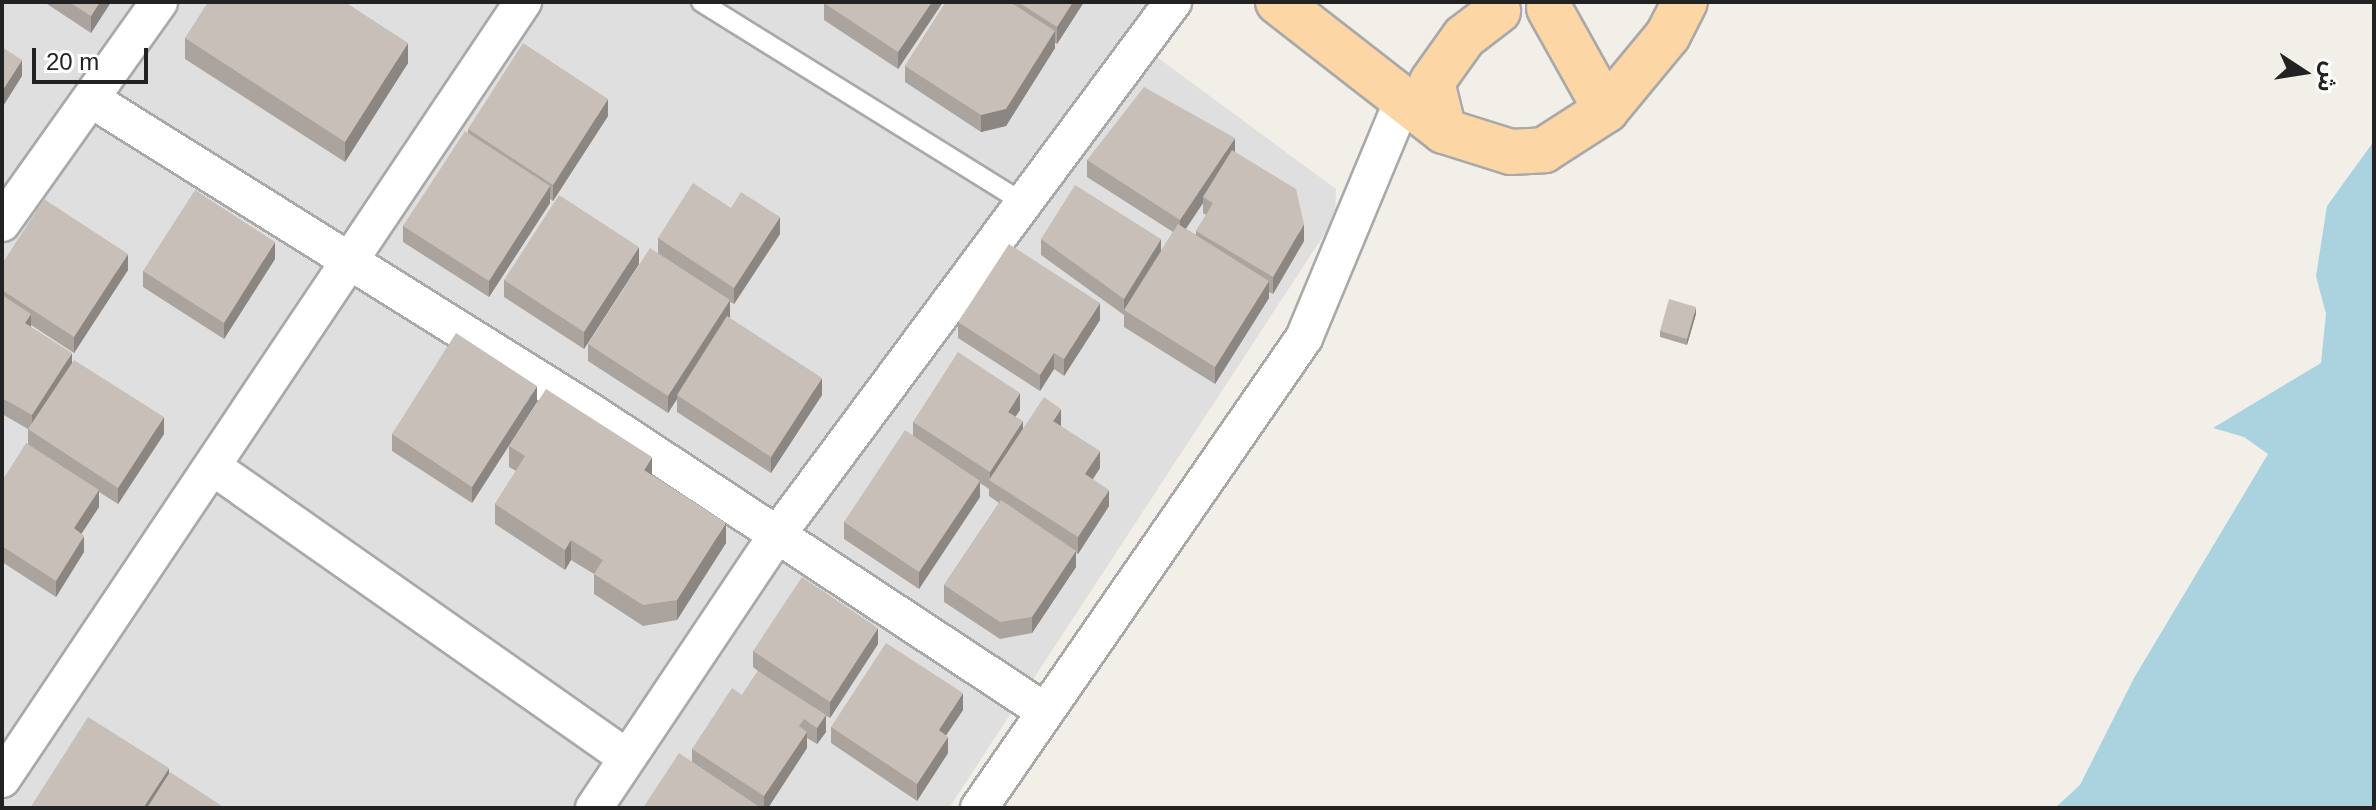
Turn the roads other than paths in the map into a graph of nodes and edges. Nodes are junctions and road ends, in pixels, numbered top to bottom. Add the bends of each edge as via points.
1 (159, 2) edge
2 (523, 2) edge
3 (701, 2) edge
4 (1173, 2) edge
5 (1278, 2) edge
6 (1685, 2) edge
7 (1554, 5) edge
8 (1478, 7) edge
9 (94, 101) junction
10 (1402, 103) junction
11 (1606, 110) junction
12 (1444, 131) junction
13 (1025, 204) junction
14 (2, 223) edge
15 (349, 262) junction
16 (213, 467) junction
17 (777, 535) junction
18 (1043, 710) junction
19 (626, 757) junction
20 (2, 779) edge
21 (594, 808) edge
22 (979, 808) edge

1 - 9 street
2 - 15 street
3 - 13 lane
4 - 13 street
5 - 10 main road
6 - 11 main road via 1668,35
7 - 8 main road
7 - 11 main road
8 - 12 main road via 1432,82
9 - 14 street
9 - 15 street
10 - 12 main road
10 - 18 street via 1304,338
11 - 12 main road via 1544,150 1487,149
13 - 17 street
15 - 16 street
15 - 17 street
16 - 19 street
16 - 20 street
17 - 18 street
17 - 19 street
18 - 22 street
19 - 21 street

